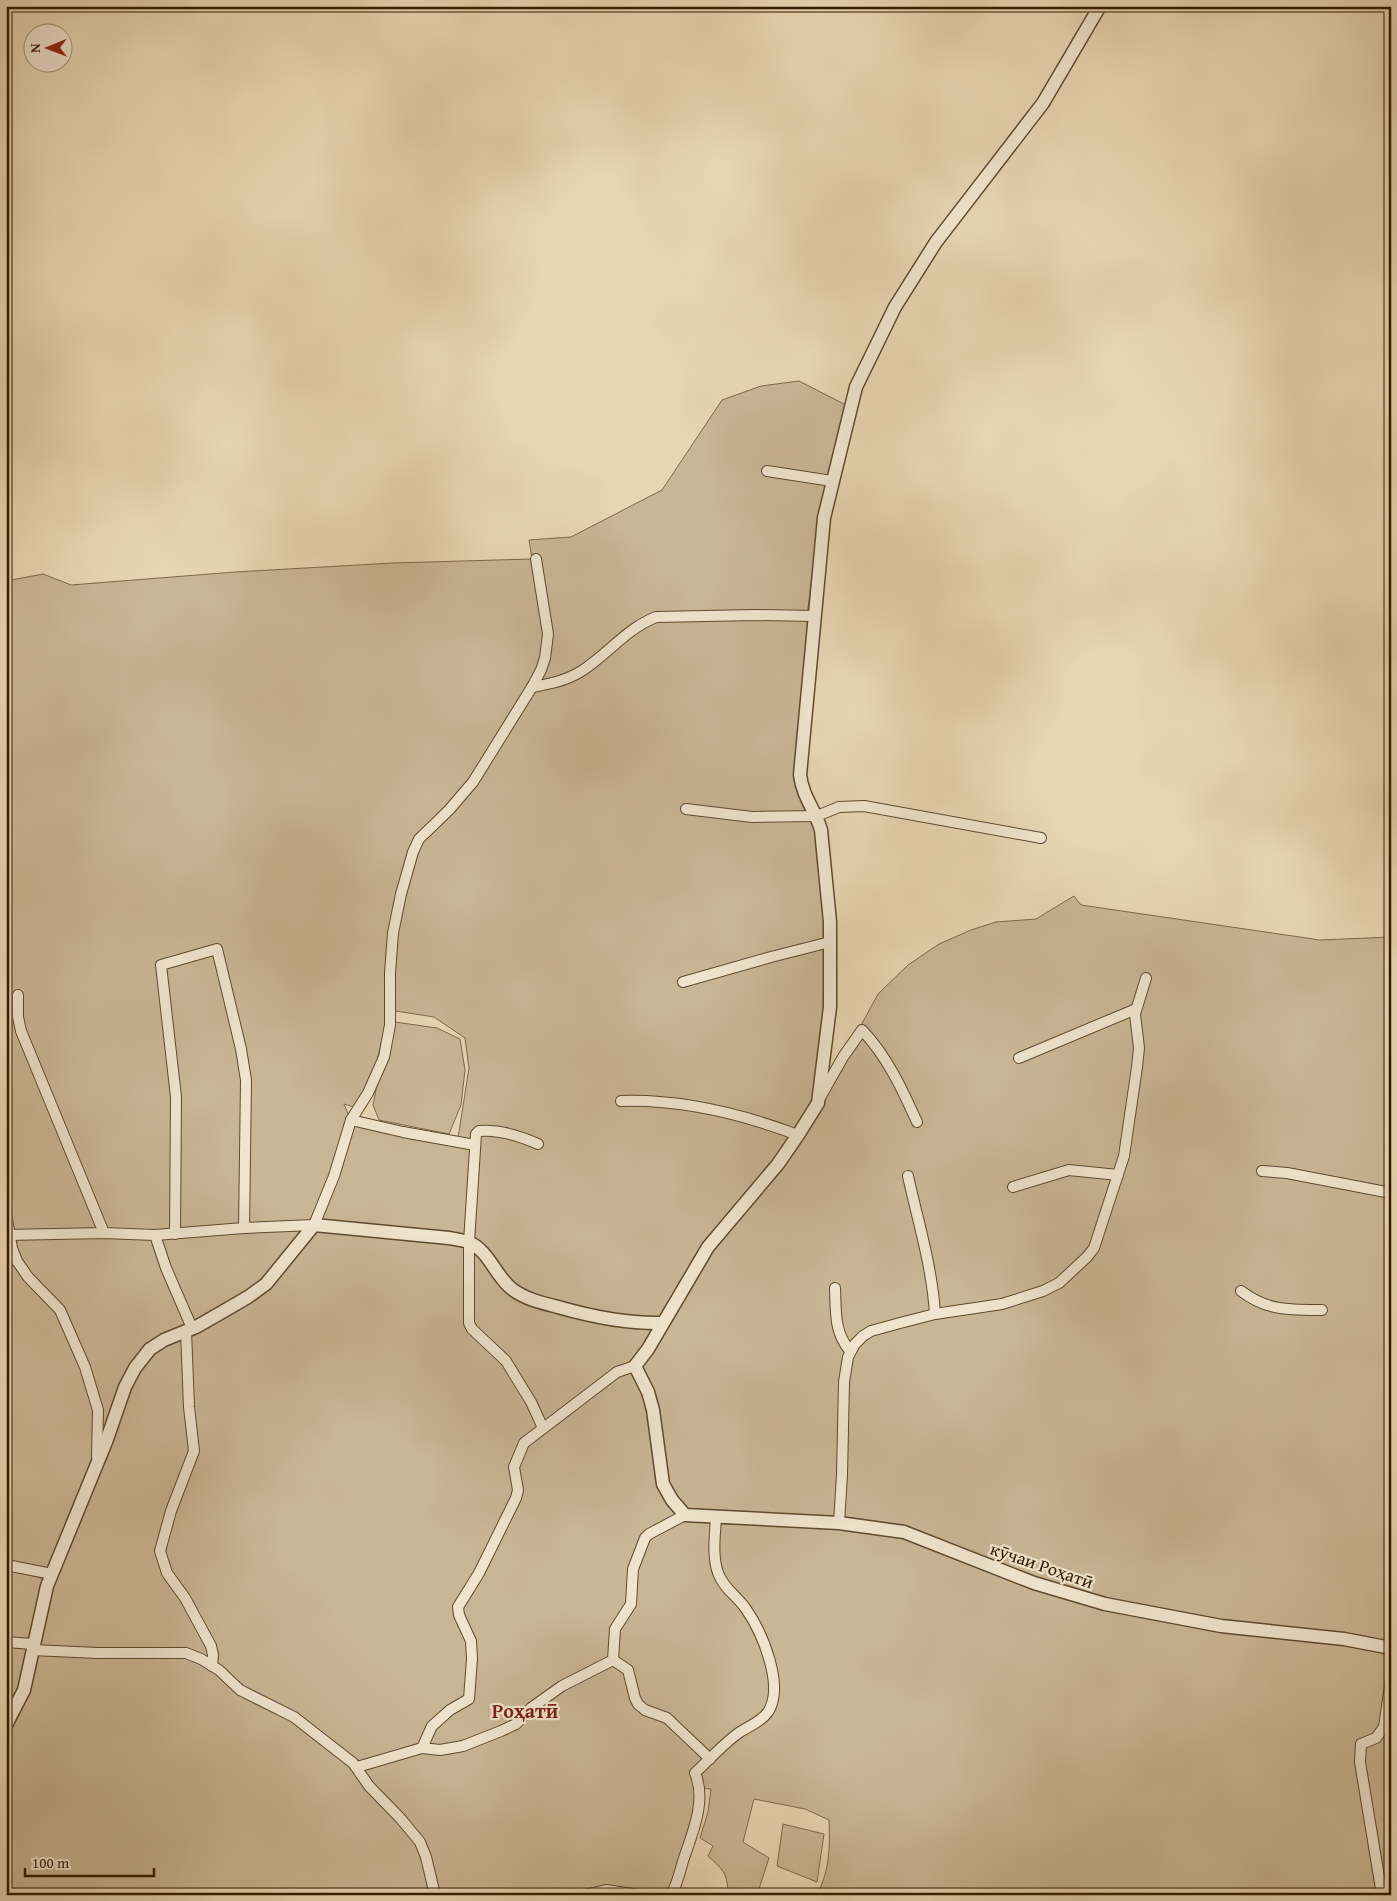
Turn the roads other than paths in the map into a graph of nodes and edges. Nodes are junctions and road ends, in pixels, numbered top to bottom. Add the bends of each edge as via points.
1 (1100, 6) edge
2 (767, 471) dead end
3 (832, 481) junction
4 (536, 559) dead end
5 (815, 616) junction
6 (532, 687) junction
7 (686, 809) dead end
8 (817, 816) junction
9 (1041, 838) dead end
10 (830, 942) junction
11 (1146, 978) dead end
12 (683, 982) dead end
13 (18, 995) dead end
14 (1136, 1009) junction
15 (1019, 1058) dead end
16 (621, 1101) dead end
17 (818, 1103) junction
18 (351, 1120) junction
19 (917, 1122) dead end
20 (798, 1135) junction
21 (538, 1144) dead end
22 (475, 1145) junction
23 (1262, 1171) dead end
24 (1118, 1175) junction
25 (908, 1176) dead end
26 (1013, 1187) dead end
27 (1391, 1193) edge
28 (6, 1214) edge
29 (314, 1225) junction
30 (244, 1228) junction
31 (104, 1233) junction
32 (175, 1234) junction
33 (8, 1235) edge
34 (155, 1236) junction
35 (469, 1242) junction
36 (835, 1288) dead end
37 (1240, 1291) dead end
38 (1322, 1310) dead end
39 (935, 1314) junction
40 (663, 1323) junction
41 (189, 1330) junction
42 (850, 1351) junction
43 (635, 1366) junction
44 (543, 1428) junction
45 (97, 1463) junction
46 (685, 1515) junction
47 (716, 1517) junction
48 (839, 1523) junction
49 (6, 1565) edge
50 (52, 1574) junction
51 (6, 1642) edge
52 (33, 1647) junction
53 (1391, 1648) edge
54 (613, 1660) junction
55 (212, 1666) junction
56 (1391, 1679) edge
57 (6, 1725) edge
58 (422, 1748) junction
59 (710, 1759) junction
60 (357, 1767) junction
61 (435, 1895) edge
62 (585, 1895) edge
63 (639, 1895) edge
64 (671, 1895) edge
65 (1382, 1895) edge

1 - 3 street via 1043,103 936,242 895,307 856,387
2 - 3 street
3 - 5 street via 824,518
4 - 6 street via 548,642 541,670
5 - 6 street via 656,617 630,631 582,671 552,684
5 - 8 street via 800,775 805,797
6 - 18 street via 473,782 419,840 413,852 393,933 389,1037 376,1077
7 - 8 street via 752,817
8 - 9 street via 839,807 864,806
8 - 10 street via 821,830
10 - 12 street
10 - 17 street via 830,1007
11 - 14 street
13 - 31 street via 21,1030
14 - 15 street
14 - 24 street via 1138,1067
16 - 20 street via 674,1104 725,1112
17 - 19 street via 862,1030 882,1054
17 - 20 street
18 - 22 street
18 - 29 street via 334,1176
20 - 40 street via 778,1164 708,1247
21 - 22 street via 524,1137 490,1130 478,1132
22 - 35 street
23 - 27 street
24 - 26 street via 1069,1170
24 - 39 street via 1094,1248 1059,1283 1002,1304
25 - 39 street via 931,1270
28 - 33 street
29 - 30 street
29 - 35 street
29 - 41 street via 266,1284
30 - 32 street
30 - 32 street via 246,1080 216,949 161,965 176,1097
31 - 33 street
31 - 34 street
32 - 34 street
33 - 45 street via 17,1261 28,1277 60,1310 85,1367 98,1410
34 - 41 street
35 - 40 street via 483,1254 503,1281 522,1296 612,1321
35 - 44 street via 469,1323 506,1361
36 - 42 street via 838,1332
37 - 38 street via 1266,1306
39 - 42 street via 871,1331
40 - 43 street
41 - 45 street via 150,1349 135,1368
41 - 55 street via 188,1388 194,1451 160,1551 167,1573 211,1646
42 - 48 street via 844,1382
43 - 44 street via 617,1372
43 - 46 street via 653,1410 663,1484
44 - 58 street via 529,1438 519,1453 514,1467 518,1490 516,1498 479,1573 459,1604 459,1615 471,1641 469,1699 432,1726
45 - 50 street
46 - 47 street, кӯчаи Роҳатӣ
46 - 54 street via 645,1538 633,1569 631,1604 614,1630
47 - 48 street, кӯчаи Роҳатӣ
47 - 59 street via 716,1568 726,1589 745,1608 755,1625 773,1674 773,1696 771,1706 762,1718
48 - 53 street, кӯчаи Роҳатӣ via 904,1532 1034,1583 1105,1604 1221,1626 1344,1639
49 - 50 street
50 - 52 street
51 - 52 street
52 - 55 street via 98,1653 186,1653
52 - 57 street via 24,1690
54 - 58 street via 562,1686 508,1728 450,1749
54 - 59 street via 628,1670 638,1704 667,1718
55 - 60 street via 240,1690 294,1717
56 - 65 street via 1384,1727 1376,1738 1361,1744 1360,1752
58 - 60 street
59 - 64 street via 695,1773 699,1785 698,1814
60 - 61 street via 369,1786 420,1842
62 - 63 street via 606,1890

